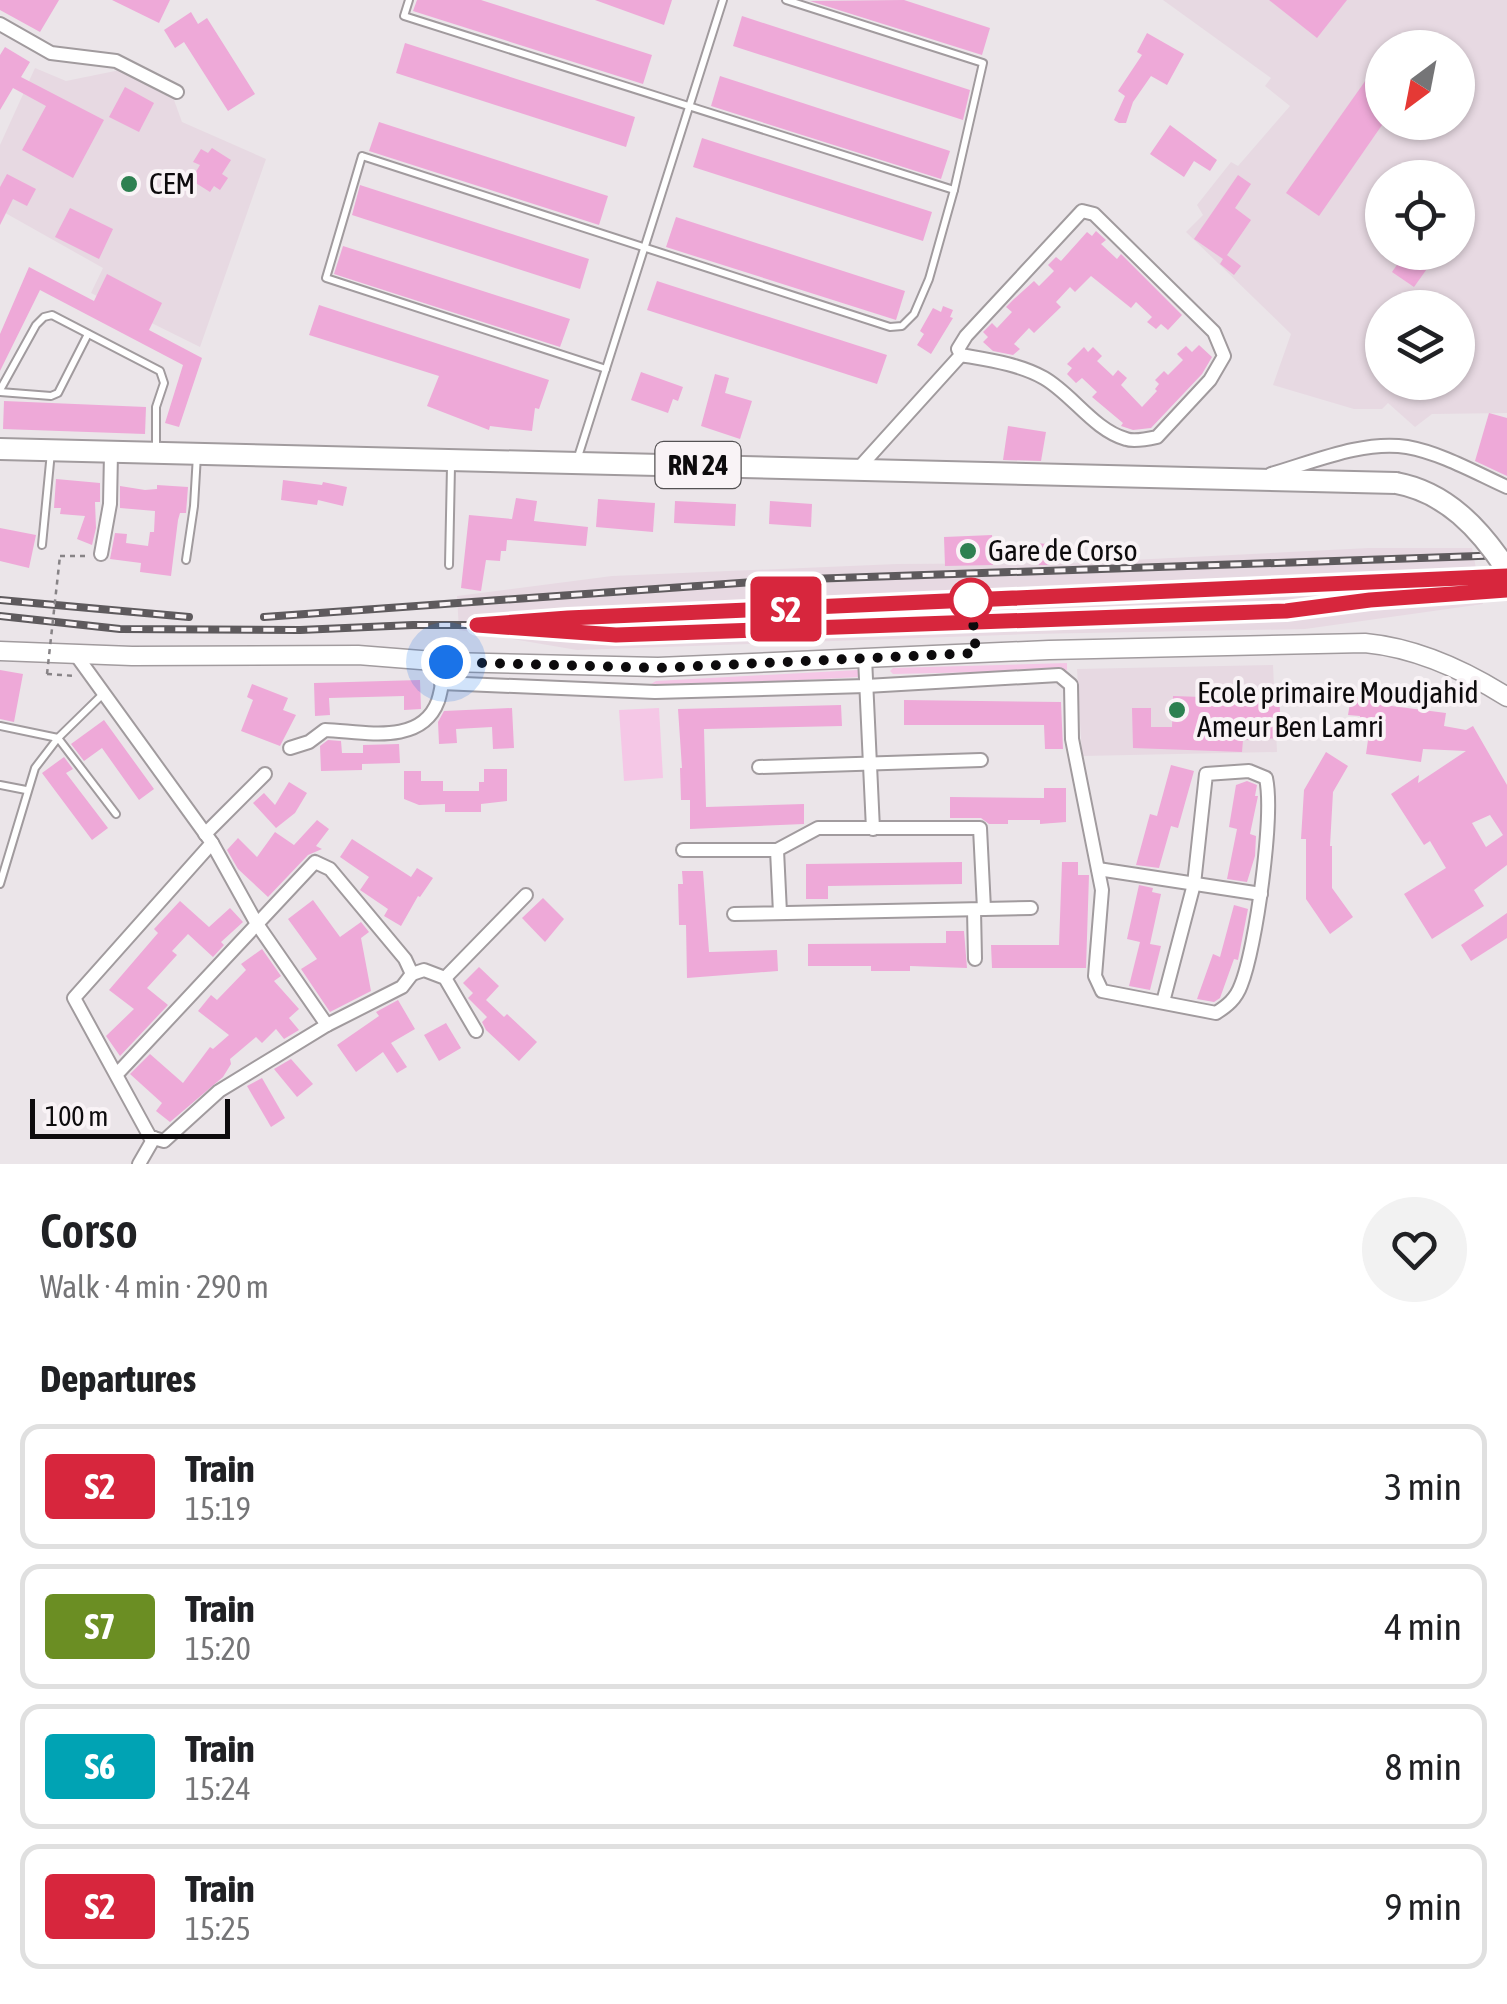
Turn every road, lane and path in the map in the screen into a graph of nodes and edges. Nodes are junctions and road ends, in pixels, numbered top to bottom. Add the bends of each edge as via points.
1 (409, 0) edge
2 (723, 0) edge
3 (786, 0) edge
4 (0, 24) edge
5 (177, 92) dead end
6 (690, 106) junction
7 (954, 190) junction
8 (644, 248) junction
9 (88, 334) junction
10 (961, 355) junction
11 (606, 369) junction
12 (0, 391) edge
13 (0, 448) edge
14 (52, 452) junction
15 (111, 452) junction
16 (156, 453) junction
17 (197, 454) junction
18 (451, 458) junction
19 (576, 461) junction
20 (857, 470) junction
21 (1258, 478) junction
22 (1507, 487) edge
23 (42, 545) dead end
24 (102, 554) dead end
25 (79, 557) dead end
26 (186, 560) dead end
27 (449, 564) dead end
28 (1507, 570) edge
29 (0, 651) edge
30 (76, 655) junction
31 (866, 658) junction
32 (446, 662) junction
33 (70, 676) dead end
34 (442, 683) junction
35 (866, 686) junction
36 (104, 693) junction
37 (1507, 697) edge
38 (0, 726) edge
39 (58, 738) junction
40 (290, 748) dead end
41 (981, 760) dead end
42 (870, 762) junction
43 (758, 768) dead end
44 (265, 774) dead end
45 (0, 785) edge
46 (26, 790) junction
47 (116, 814) dead end
48 (873, 829) junction
49 (208, 838) junction
50 (683, 850) dead end
51 (777, 850) junction
52 (1098, 870) junction
53 (0, 884) edge
54 (1194, 884) junction
55 (1261, 894) junction
56 (526, 895) dead end
57 (1030, 908) dead end
58 (979, 910) junction
59 (780, 913) junction
60 (734, 914) dead end
61 (257, 924) junction
62 (975, 959) dead end
63 (412, 974) junction
64 (445, 978) junction
65 (1163, 1002) junction
66 (327, 1025) junction
67 (476, 1032) dead end
68 (117, 1074) junction
69 (154, 1138) junction
70 (139, 1164) edge

1 - 6 lane via 404,16
2 - 6 lane
3 - 7 lane via 983,63
4 - 5 street via 52,53 116,61
6 - 7 lane
6 - 8 lane
7 - 8 lane via 929,279 902,326
8 - 11 lane
8 - 11 lane via 362,156 326,278
9 - 12 lane via 58,393
9 - 12 lane via 44,317
9 - 16 lane via 164,377
10 - 10 street via 966,336 1082,211 1094,214 1214,332 1224,356 1157,437 1126,439 1043,377
10 - 20 street
11 - 19 lane
13 - 14 main road, RN 24
14 - 15 main road, RN 24
14 - 23 lane
15 - 16 main road, RN 24
15 - 24 street
16 - 17 main road, RN 24
17 - 18 main road, RN 24
17 - 26 lane
18 - 19 main road, RN 24
18 - 27 lane
19 - 20 main road, RN 24
20 - 21 main road, RN 24
21 - 22 street via 1368,448 1402,446
21 - 28 main road, RN 24, bridge via 1414,486 1454,510
25 - 33 path, bridge via 60,556 47,674
29 - 30 street
30 - 32 street via 358,655
30 - 36 street
31 - 32 street via 658,668
31 - 35 street
31 - 37 street via 1365,643 1416,652
32 - 34 street
34 - 35 street via 654,692
34 - 40 street via 434,709 405,732 325,730
35 - 42 street
35 - 52 street via 1066,678
36 - 39 lane
36 - 49 street
38 - 39 lane
39 - 46 lane
39 - 47 lane
41 - 42 street
42 - 43 street
42 - 48 street
44 - 49 street
45 - 46 lane
46 - 53 lane
48 - 51 street via 818,828
48 - 58 street via 980,828
49 - 61 street
49 - 68 street via 74,998
50 - 51 street
51 - 59 street
52 - 54 street
52 - 65 street via 1097,985 1112,995
54 - 55 street
54 - 55 street via 1206,774 1249,771 1266,778 1268,788
54 - 65 street
55 - 65 street via 1242,985 1232,1002 1216,1013
56 - 64 street
57 - 58 street
58 - 59 street
58 - 62 street
59 - 60 street
61 - 63 street via 315,862 322,863
61 - 66 street
61 - 68 street
63 - 64 street via 424,970
63 - 66 street via 402,987
64 - 67 street
66 - 69 street via 219,1090 164,1141
68 - 69 street via 144,1132
69 - 70 street

